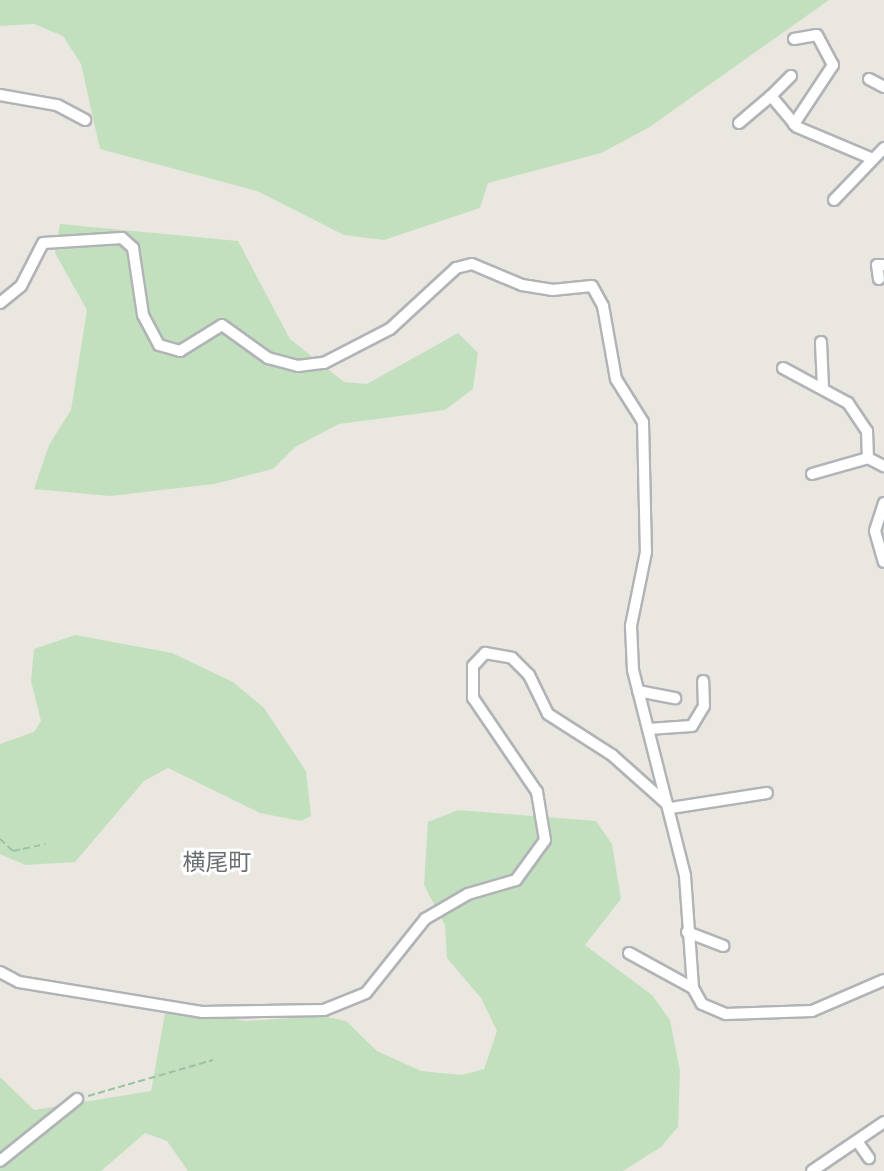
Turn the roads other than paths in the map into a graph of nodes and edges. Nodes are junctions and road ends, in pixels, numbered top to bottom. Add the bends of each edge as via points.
1 (794, 39) dead end
2 (791, 76) dead end
3 (869, 79) dead end
4 (884, 87) edge
5 (0, 95) edge
6 (771, 96) junction
7 (85, 120) dead end
8 (739, 123) dead end
9 (794, 124) junction
10 (884, 148) edge
11 (873, 159) junction
12 (834, 200) dead end
13 (884, 265) edge
14 (879, 279) dead end
15 (0, 303) edge
16 (821, 342) dead end
17 (783, 368) dead end
18 (823, 387) junction
19 (868, 458) junction
20 (884, 466) edge
21 (812, 474) dead end
22 (884, 503) edge
23 (884, 562) edge
24 (703, 681) dead end
25 (638, 691) junction
26 (675, 698) dead end
27 (649, 729) junction
28 (767, 793) dead end
29 (672, 811) junction
30 (687, 932) junction
31 (723, 946) dead end
32 (629, 953) dead end
33 (0, 972) edge
34 (884, 980) edge
35 (693, 988) junction
36 (77, 1099) road end
37 (884, 1122) edge
38 (857, 1141) junction
39 (869, 1158) dead end
40 (0, 1161) edge
41 (812, 1171) edge

1 - 9 street via 817,34 833,65
2 - 6 street
3 - 4 street
5 - 7 street via 57,105
6 - 8 street
6 - 9 street
9 - 11 street
10 - 11 street
11 - 12 street
13 - 14 street via 877,265
15 - 25 street via 22,286 43,243 122,238 133,248 143,315 159,345 180,351 222,325 268,358 298,366 324,363 390,329 456,268 472,264 523,285 552,290 592,286 603,306 616,379 643,422 646,552 631,625
16 - 18 street
17 - 18 street
18 - 19 street via 848,403 867,431
19 - 20 street
19 - 21 street
22 - 23 street via 875,531
24 - 27 street via 704,706 692,726
25 - 26 street
25 - 27 street
27 - 29 street
28 - 29 street
29 - 30 street via 685,876
29 - 33 street via 612,755 548,714 529,676 512,658 485,653 473,666 473,698 537,792 545,840 516,880 468,894 425,919 366,992 324,1010 202,1012 19,982
30 - 31 street
30 - 35 street
32 - 35 street
34 - 35 street via 812,1011 726,1014 702,1004
36 - 40 street
37 - 38 street
38 - 39 street
38 - 41 street

